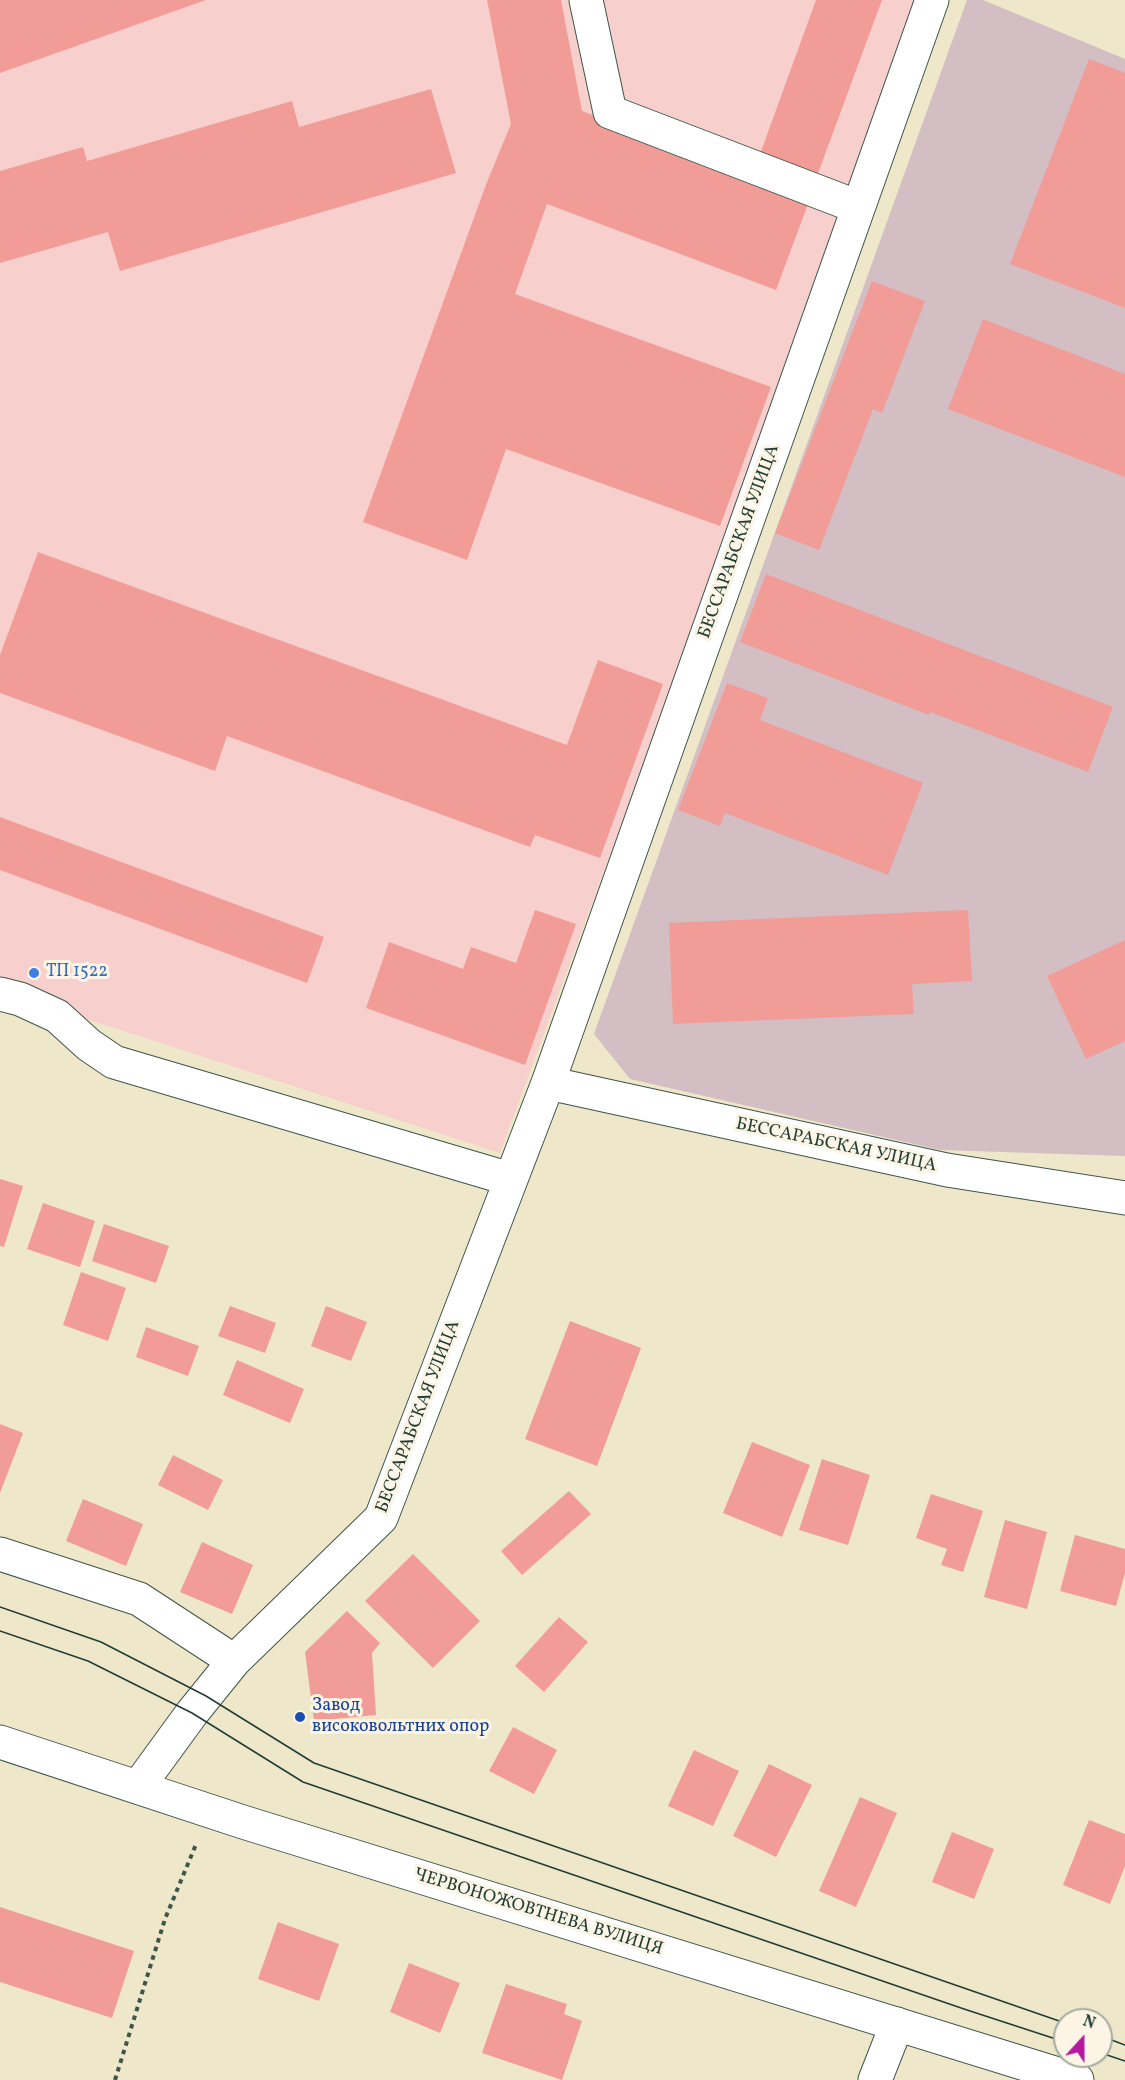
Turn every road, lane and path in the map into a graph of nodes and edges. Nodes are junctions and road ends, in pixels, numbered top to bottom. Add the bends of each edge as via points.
1 (586, 0) edge
2 (932, 0) edge
3 (858, 207) junction
4 (0, 994) edge
5 (548, 1083) junction
6 (510, 1179) junction
7 (1125, 1198) edge
8 (0, 1554) edge
9 (234, 1661) junction
10 (0, 1742) edge
11 (138, 1787) junction
12 (210, 1811) junction
13 (897, 2024) junction
14 (115, 2080) edge
15 (875, 2080) edge
16 (1077, 2080) edge

1 - 3 street via 610,112
2 - 3 street, БЕССАРАБСКАЯ УЛИЦА
3 - 5 street, БЕССАРАБСКАЯ УЛИЦА
4 - 6 street via 57,1016 114,1062
5 - 6 street, БЕССАРАБСКАЯ УЛИЦА
5 - 7 street, БЕССАРАБСКАЯ УЛИЦА via 947,1170
6 - 9 street, БЕССАРАБСКАЯ УЛИЦА via 381,1518
8 - 9 street via 139,1599
9 - 11 street, БЕССАРАБСКАЯ УЛИЦА
10 - 11 street, ЧЕРВОНОЖОВТНЕВА ВУЛИЦЯ
11 - 12 street, ЧЕРВОНОЖОВТНЕВА ВУЛИЦЯ
12 - 13 street, ЧЕРВОНОЖОВТНЕВА ВУЛИЦЯ
12 - 14 path via 165,1919
13 - 15 street
13 - 16 street, ЧЕРВОНОЖОВТНЕВА ВУЛИЦЯ

